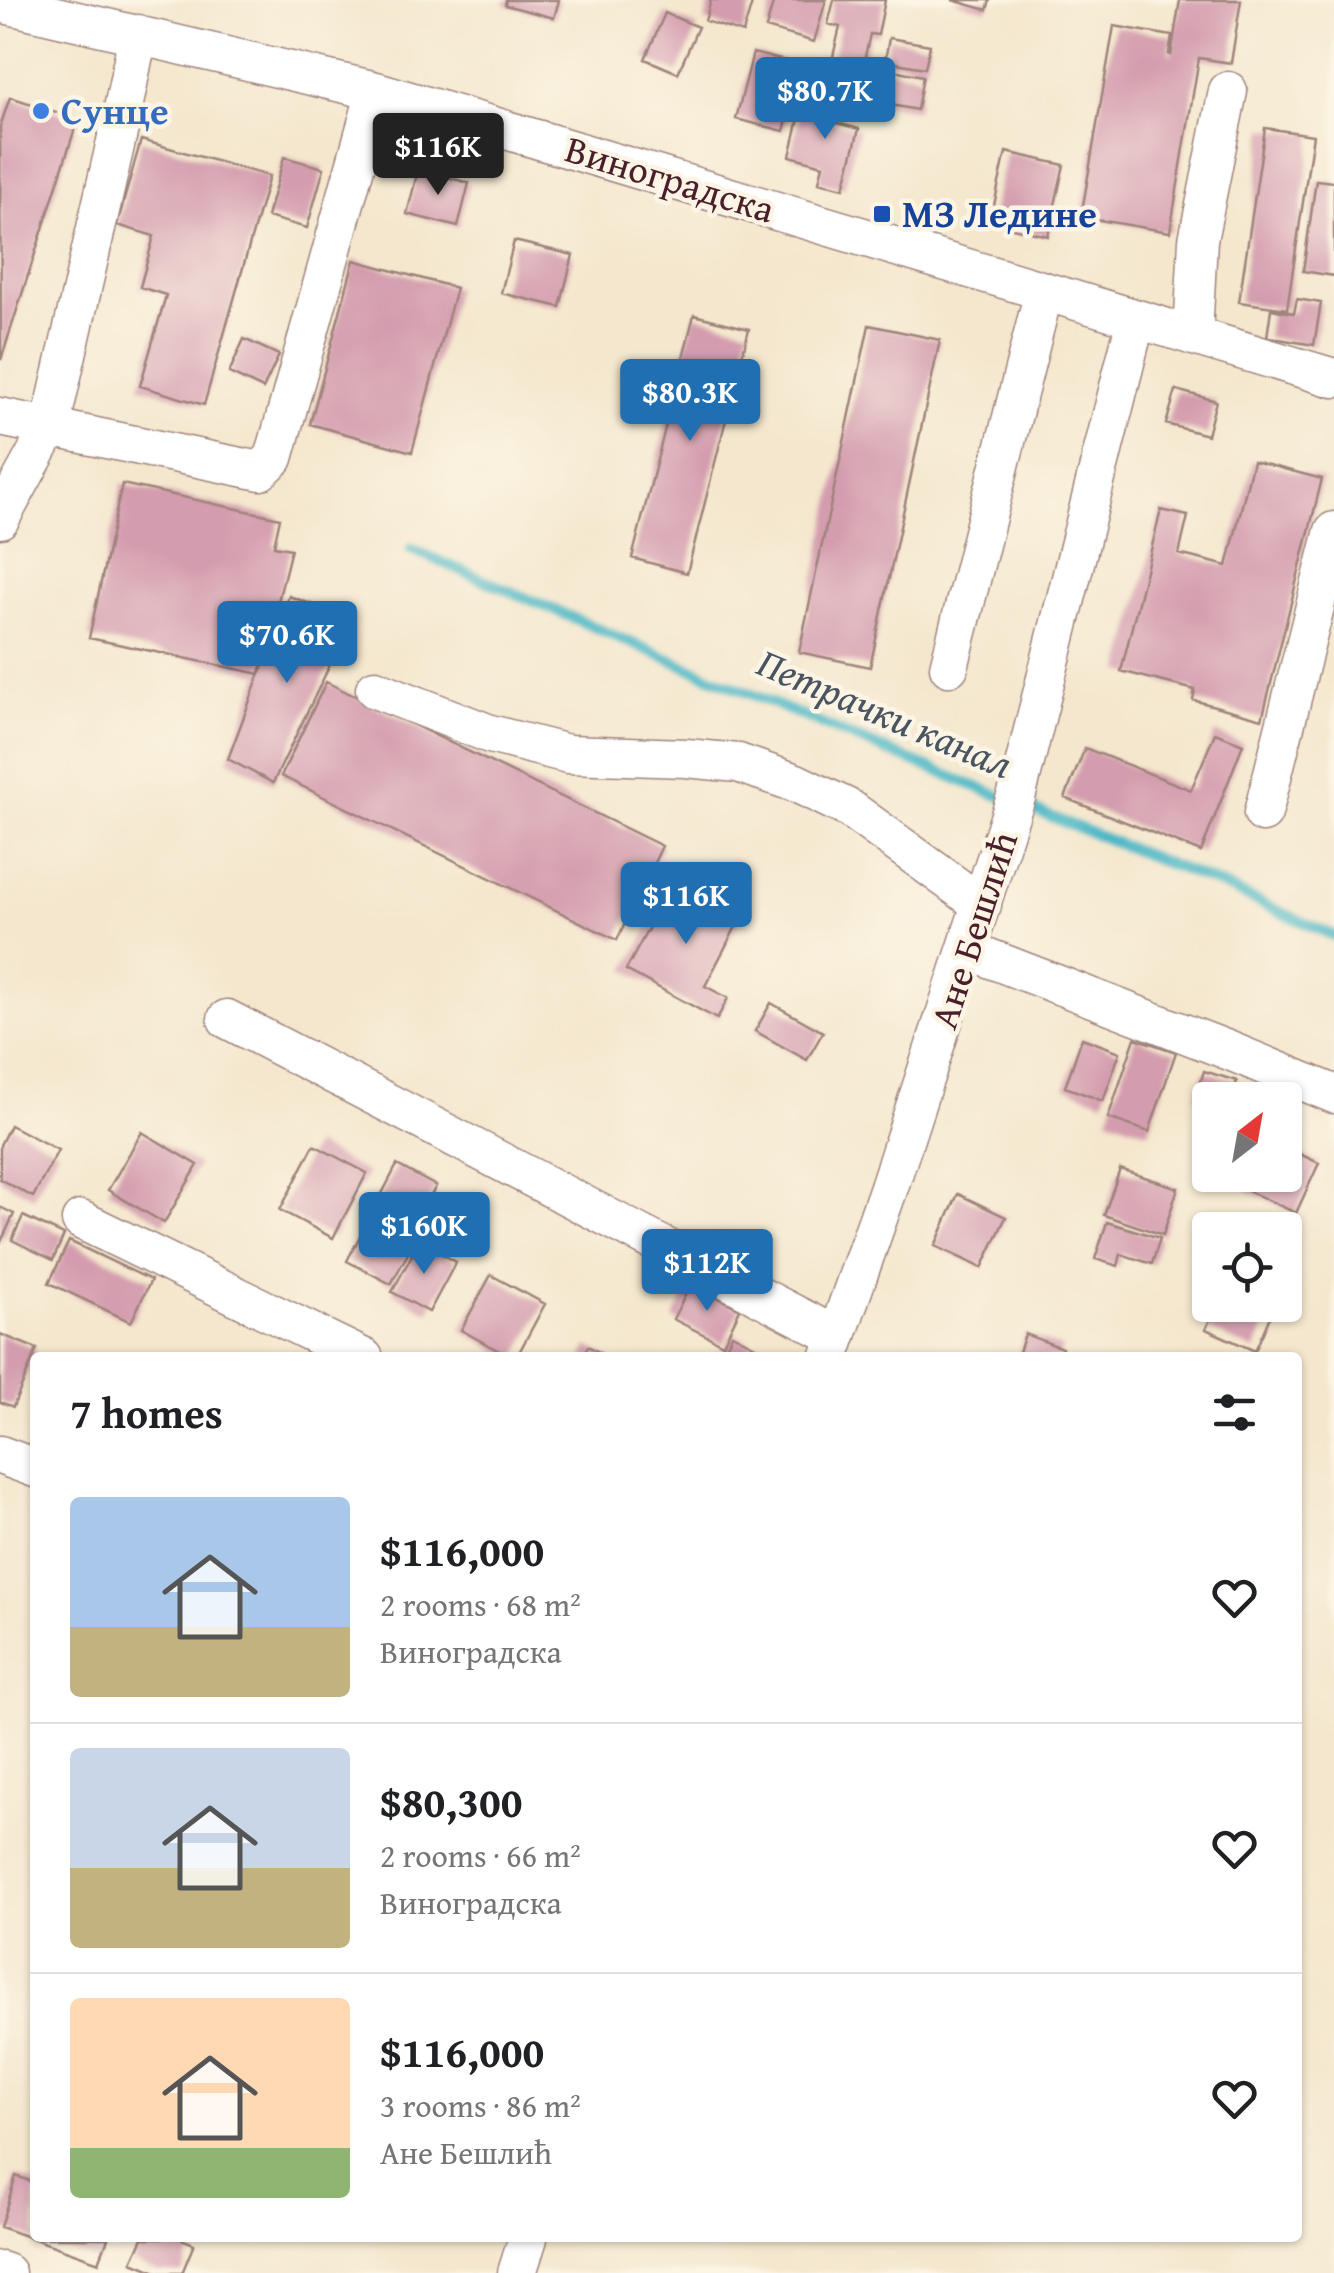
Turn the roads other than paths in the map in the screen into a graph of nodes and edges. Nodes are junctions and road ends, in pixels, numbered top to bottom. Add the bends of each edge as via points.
1 (0, 2) edge
2 (138, 34) junction
3 (376, 91) junction
4 (1228, 91) dead end
5 (1044, 291) junction
6 (1136, 320) junction
7 (1193, 336) junction
8 (1334, 378) edge
9 (0, 417) edge
10 (50, 428) junction
11 (0, 518) edge
12 (1334, 531) edge
13 (950, 667) dead end
14 (375, 689) dead end
15 (1263, 813) dead end
16 (982, 905) junction
17 (968, 950) junction
18 (227, 1018) dead end
19 (1334, 1094) edge
20 (81, 1220) dead end
21 (832, 1347) edge
22 (352, 1352) edge
23 (0, 1454) edge
24 (30, 1466) edge
25 (527, 2242) edge
26 (517, 2273) edge

1 - 2 street, Виноградска
2 - 3 street, Виноградска
2 - 10 street
3 - 5 street, Виноградска
3 - 10 street via 274,458 260,471
4 - 7 street via 1198,240
5 - 6 street, Виноградска
5 - 13 street
6 - 7 street, Виноградска
6 - 16 street, Ане Бешлић via 1023,776
7 - 8 street, Виноградска
9 - 10 street
10 - 11 street
12 - 15 street
14 - 16 street via 490,734 568,754 738,763 796,783 850,809
16 - 17 street, Ане Бешлић
17 - 19 street
17 - 21 street, Ане Бешлић
18 - 21 street
20 - 22 street
23 - 24 street
25 - 26 street

